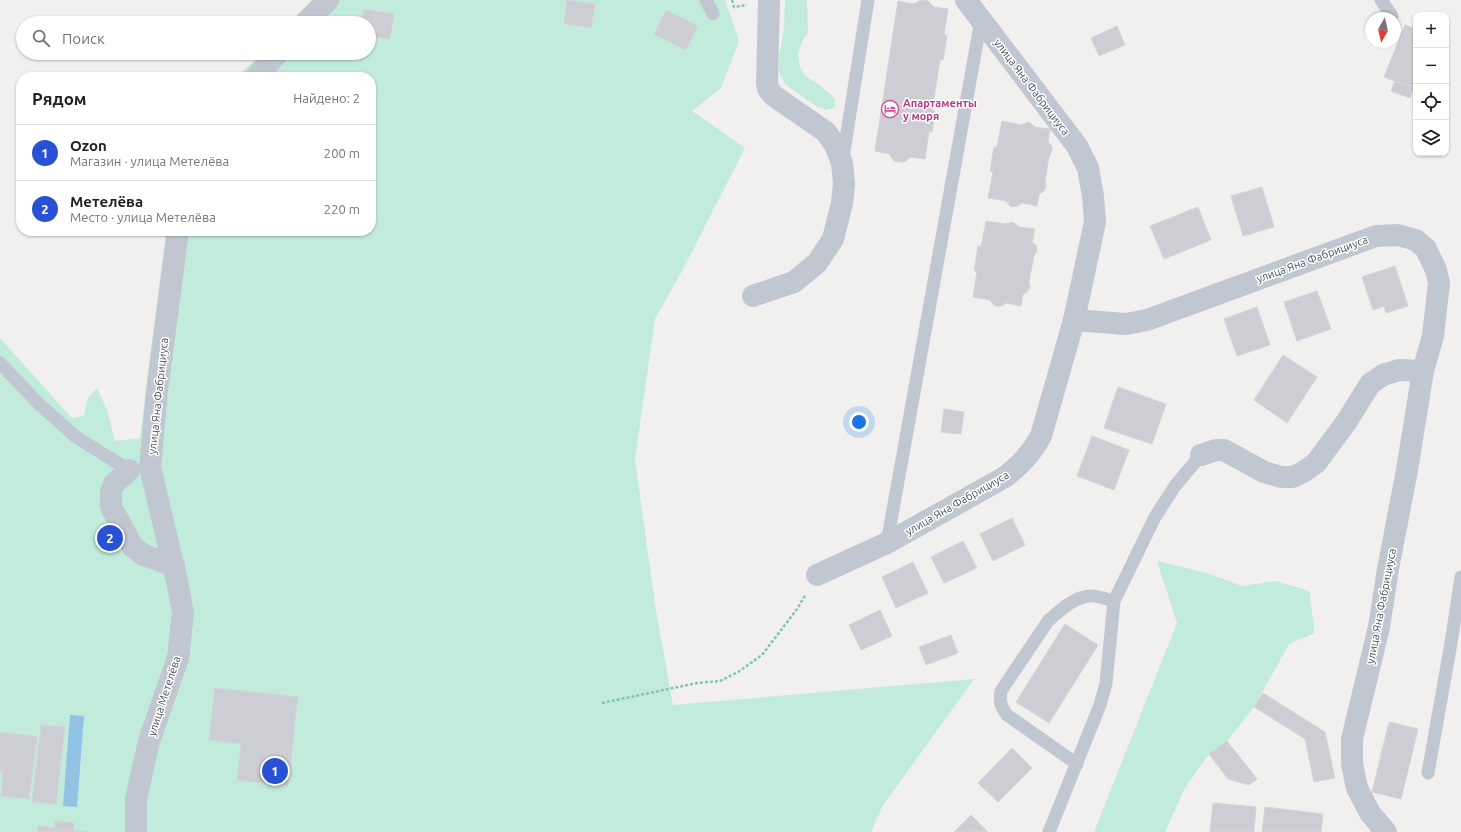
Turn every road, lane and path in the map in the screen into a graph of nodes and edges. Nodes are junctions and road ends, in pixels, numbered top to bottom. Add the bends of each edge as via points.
1 (328, 0) edge
2 (706, 0) edge
3 (732, 0) edge
4 (868, 0) edge
5 (966, 0) edge
6 (1381, 0) edge
7 (761, 2) edge
8 (1389, 12) edge
9 (713, 14) dead end
10 (312, 16) edge
11 (981, 20) junction
12 (272, 60) edge
13 (261, 72) edge
14 (842, 163) junction
15 (177, 236) edge
16 (753, 296) dead end
17 (1074, 320) junction
18 (0, 363) edge
19 (1423, 371) junction
20 (1201, 455) joint
21 (139, 469) junction
22 (887, 543) junction
23 (174, 566) junction
24 (817, 575) joint
25 (1461, 577) edge
26 (1114, 601) junction
27 (602, 703) dead end
28 (1077, 764) junction
29 (1428, 773) dead end
30 (139, 831) edge
31 (1049, 832) edge
32 (1386, 832) edge

1 - 10 street
2 - 9 lane
3 - 7 path via 734,7
4 - 14 lane
5 - 11 street, улица Яна Фабрициуса
6 - 8 lane
7 - 14 street via 768,89 774,96 826,132 835,145
11 - 17 street, улица Яна Фабрициуса via 1077,146 1088,168 1095,222
11 - 22 lane
12 - 13 street
14 - 16 street via 842,203 833,239 817,263 794,282
15 - 21 street, улица Яна Фабрициуса via 157,391
17 - 19 street, улица Яна Фабрициуса via 1126,324 1147,320 1376,236 1398,235 1416,240 1426,249 1439,283 1433,336
17 - 22 street, улица Яна Фабрициуса via 1041,436 1031,453 1005,477
18 - 21 lane via 39,404 76,437
19 - 20 street via 1399,370 1384,375 1370,384 1316,463 1293,477 1264,472 1224,450
19 - 32 street, улица Яна Фабрициуса via 1379,627 1352,739 1352,764 1356,788 1370,813
20 - 26 lane via 1175,486 1155,517
21 - 23 street, улица Метелёва
21 - 23 street via 114,484 111,507 133,547 144,555
22 - 24 street, улица Яна Фабрициуса
23 - 30 street, улица Метелёва via 183,613 178,658 149,741 136,799
24 - 27 path via 797,609 762,655 738,672 720,681 697,683
25 - 29 lane
26 - 28 lane via 1106,683
26 - 28 lane via 1088,596 1078,599 1056,614 1001,692 999,700 1007,715
28 - 31 lane

